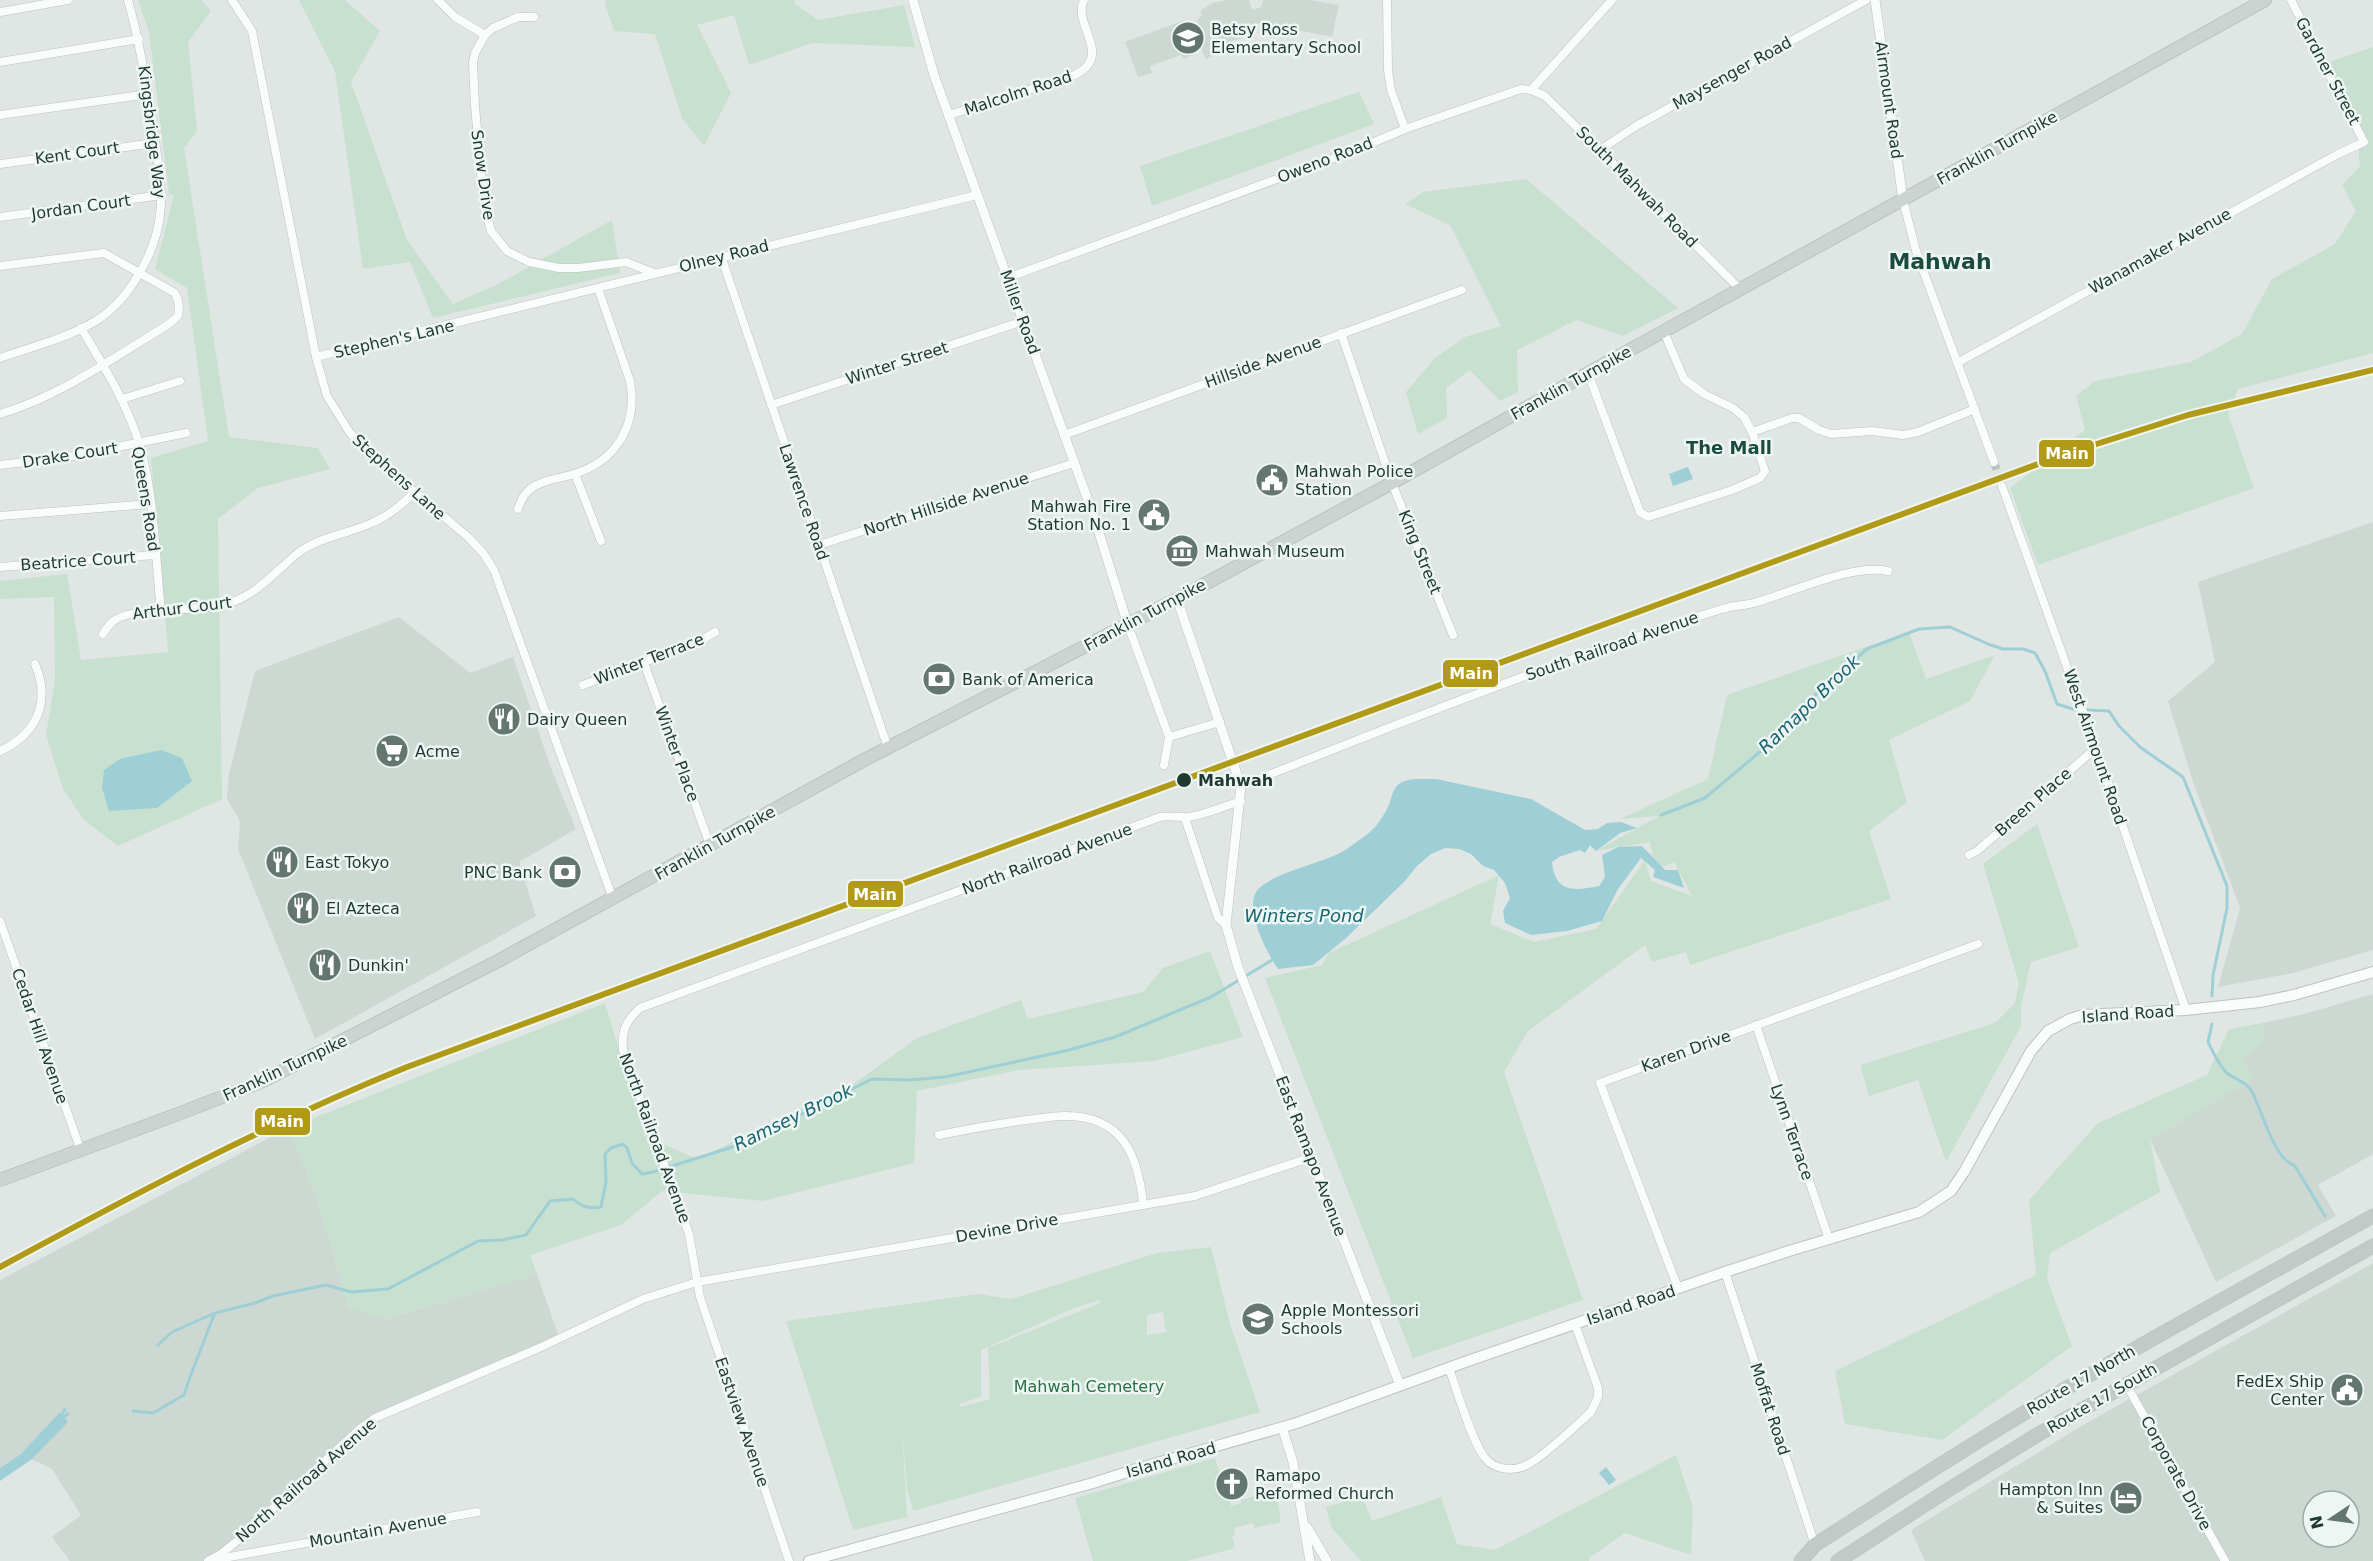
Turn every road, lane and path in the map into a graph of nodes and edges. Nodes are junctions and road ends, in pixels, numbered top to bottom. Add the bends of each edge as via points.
1 (68, 0) edge
2 (128, 0) edge
3 (232, 0) edge
4 (438, 0) edge
5 (913, 0) edge
6 (1084, 0) edge
7 (1387, 0) edge
8 (1612, 0) edge
9 (1866, 0) edge
10 (1875, 0) edge
11 (2265, 0) edge
12 (2291, 0) edge
13 (0, 12) edge
14 (534, 17) dead end
15 (485, 35) junction
16 (139, 39) junction
17 (0, 62) edge
18 (1531, 90) junction
19 (148, 94) junction
20 (0, 115) edge
21 (948, 115) junction
22 (1405, 129) junction
23 (2364, 142) joint
24 (155, 143) junction
25 (1600, 150) junction
26 (0, 164) edge
27 (162, 195) junction
28 (977, 195) junction
29 (1903, 200) junction
30 (0, 218) edge
31 (721, 256) junction
32 (0, 266) edge
33 (140, 272) junction
34 (654, 273) junction
35 (1007, 278) junction
36 (598, 288) junction
37 (1740, 289) junction
38 (1462, 290) dead end
39 (472, 320) joint
40 (1023, 321) junction
41 (81, 328) junction
42 (1664, 332) junction
43 (1341, 333) junction
44 (316, 357) junction
45 (0, 358) edge
46 (1957, 363) junction
47 (103, 365) junction
48 (1588, 373) junction
49 (180, 381) dead end
50 (122, 399) junction
51 (771, 405) junction
52 (1975, 409) junction
53 (0, 414) edge
54 (1752, 432) junction
55 (186, 433) dead end
56 (1064, 435) junction
57 (139, 444) junction
58 (1994, 462) tunnel mouth
59 (1074, 463) junction
60 (0, 465) edge
61 (575, 474) junction
62 (1392, 483) junction
63 (2002, 486) tunnel mouth
64 (415, 492) junction
65 (150, 504) junction
66 (518, 509) dead end
67 (0, 516) edge
68 (602, 541) dead end
69 (819, 545) junction
70 (155, 555) junction
71 (0, 567) edge
72 (1888, 571) dead end
73 (1178, 599) junction
74 (161, 611) junction
75 (1128, 625) junction
76 (715, 632) dead end
77 (103, 634) dead end
78 (1453, 635) dead end
79 (644, 663) junction
80 (35, 664) dead end
81 (583, 685) dead end
82 (1220, 722) junction
83 (1168, 737) junction
84 (888, 748) junction
85 (2096, 748) junction
86 (0, 751) edge
87 (1164, 765) dead end
88 (1240, 786) junction
89 (1241, 801) junction
90 (1185, 818) junction
91 (710, 845) junction
92 (1969, 855) dead end
93 (613, 899) junction
94 (0, 921) edge
95 (1227, 926) junction
96 (1978, 944) dead end
97 (2373, 972) edge
98 (2186, 1010) junction
99 (1756, 1025) junction
100 (939, 1135) dead end
101 (81, 1150) junction
102 (1312, 1157) junction
103 (0, 1180) edge
104 (1143, 1203) junction
105 (2373, 1216) edge
106 (1828, 1239) junction
107 (2373, 1246) edge
108 (1725, 1272) junction
109 (697, 1282) junction
110 (1678, 1288) junction
111 (1575, 1324) junction
112 (1449, 1368) junction
113 (2126, 1384) junction
114 (1400, 1385) junction
115 (1282, 1428) junction
116 (477, 1512) dead end
117 (1303, 1520) junction
118 (1815, 1545) junction
119 (208, 1561) edge
120 (789, 1561) edge
121 (809, 1561) edge
122 (1310, 1561) edge
123 (1328, 1561) edge
124 (1801, 1561) edge
125 (1838, 1561) edge
126 (2225, 1561) edge

1 - 13 street
2 - 16 street, Kingsbridge Way
3 - 44 street, Stephens Lane via 252,31
4 - 15 street via 455,17
5 - 21 street, Miller Road
6 - 21 street, Malcolm Road via 1082,10 1092,52 1078,74
7 - 22 street via 1389,81
8 - 18 street
9 - 25 street, Maysenger Road
10 - 29 street, Airmount Road
11 - 29 main road, Franklin Turnpike
12 - 23 street, Gardner Street
14 - 15 street via 503,22
15 - 34 street, Snow Drive via 473,63 475,106 484,206 499,242 517,257 544,266 578,268 626,262
16 - 17 street
16 - 19 street, Kingsbridge Way
18 - 22 street, Oweno Road via 1513,91
18 - 25 street, South Mahwah Road via 1545,96
19 - 20 street
19 - 24 street, Kingsbridge Way
21 - 28 street, Miller Road
22 - 35 street, Oweno Road
23 - 46 street, Wanamaker Avenue
24 - 26 street, Kent Court
24 - 27 street, Kingsbridge Way
25 - 37 street, South Mahwah Road
27 - 30 street, Jordan Court
27 - 33 street, Kingsbridge Way via 159,231
28 - 31 street, Olney Road
28 - 35 street, Miller Road
29 - 37 main road, Franklin Turnpike
29 - 46 street via 1916,251
31 - 34 street, Olney Road
31 - 51 street, Lawrence Road
32 - 33 street via 104,253
33 - 41 street, Kingsbridge Way via 117,304
33 - 47 street via 175,293 179,300 178,316
34 - 36 street, Olney Road
35 - 40 street, Miller Road
36 - 39 street, Olney Road
36 - 61 street via 630,381 632,407 617,446 599,463
37 - 42 main road, Franklin Turnpike
38 - 43 street, Hillside Avenue
39 - 44 street, Stephen's Lane
40 - 51 street, Winter Street
40 - 56 street, Miller Road
41 - 45 street, Kingsbridge Way
41 - 47 street, Queens Road
42 - 48 main road, Franklin Turnpike
42 - 54 street via 1684,379 1733,408 1744,417
43 - 56 street, Hillside Avenue
43 - 62 street, King Street
44 - 64 street, Stephens Lane via 327,396 350,433
46 - 52 street
47 - 50 street, Queens Road
47 - 53 street via 27,406
48 - 54 street via 1640,512 1648,517 1760,478 1766,471
48 - 62 main road, Franklin Turnpike
49 - 50 street
50 - 57 street, Queens Road
51 - 69 street, Lawrence Road
52 - 54 street via 1903,435 1872,431 1831,434 1799,418
52 - 58 street
55 - 57 street, Drake Court
56 - 59 street, Miller Road
57 - 60 street, Drake Court
57 - 65 street, Queens Road
59 - 69 street, North Hillside Avenue
59 - 75 street, Miller Road
61 - 66 street via 534,487 525,493
61 - 68 street
62 - 73 main road, Franklin Turnpike
62 - 78 street, King Street
63 - 85 street, West Airmount Road
64 - 74 street, Arthur Court via 375,522 308,547 238,601
64 - 93 street, Stephens Lane via 469,538 494,570
65 - 67 street
65 - 70 street, Queens Road
69 - 84 street, Lawrence Road
70 - 71 street, Beatrice Court
70 - 74 street, Queens Road
72 - 88 street, South Railroad Avenue via 1858,570 1750,605 1725,607 1597,649
73 - 75 main road, Franklin Turnpike
73 - 82 street
74 - 77 street, Arthur Court via 126,615 114,621
75 - 83 street
75 - 84 main road, Franklin Turnpike
76 - 79 street, Winter Terrace
79 - 81 street, Winter Terrace
79 - 91 street, Winter Place
80 - 86 street via 43,692 41,706 20,740
82 - 83 street
82 - 88 street
83 - 87 street
84 - 91 main road, Franklin Turnpike
85 - 92 street, Breen Place
85 - 98 street, West Airmount Road
88 - 89 street
89 - 90 street
89 - 95 street
90 - 95 street via 1218,918
90 - 109 street, North Railroad Avenue via 1160,817 640,1008 626,1023 623,1050 689,1234
91 - 93 main road, Franklin Turnpike
93 - 101 main road, Franklin Turnpike via 263,1081
94 - 101 street, Cedar Hill Avenue
95 - 102 street, East Ramapo Avenue via 1238,967
96 - 99 street, Karen Drive
97 - 98 main road, Island Road via 2294,995
98 - 106 main road, Island Road via 2083,1015 2058,1024 2031,1051 1951,1191 1919,1212
99 - 106 street, Lynn Terrace
99 - 110 street, Karen Drive via 1599,1083
100 - 104 street via 1063,1116 1092,1120 1113,1131 1130,1149 1140,1176
101 - 103 main road, Franklin Turnpike
102 - 104 street, Devine Drive via 1195,1196
102 - 114 street, East Ramapo Avenue
104 - 109 street, Devine Drive
105 - 118 highway, Route 17 North via 2024,1413
106 - 108 main road, Island Road
107 - 113 highway, Route 17 South
108 - 110 main road, Island Road
108 - 118 street, Moffat Road
109 - 119 street, North Railroad Avenue via 643,1299 375,1418 242,1537
109 - 120 street, Eastview Avenue
110 - 111 main road, Island Road
111 - 112 main road, Island Road
111 - 112 street via 1598,1388 1596,1405 1591,1413 1519,1468 1494,1465 1480,1452
112 - 114 main road, Island Road
113 - 125 highway, Route 17 South
113 - 126 street, Corporate Drive
114 - 115 main road, Island Road
115 - 117 street
115 - 121 main road, Island Road
116 - 119 street, Mountain Avenue
117 - 122 street
117 - 123 street
118 - 124 highway, Route 17 North

